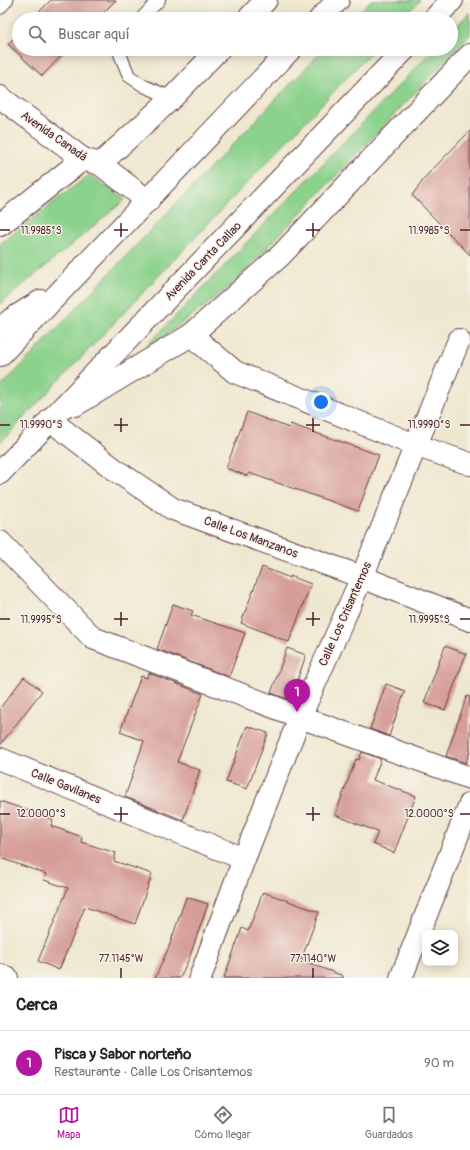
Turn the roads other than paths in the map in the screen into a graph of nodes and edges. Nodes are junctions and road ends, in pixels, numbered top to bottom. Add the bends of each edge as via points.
1 (8, 0) edge
2 (159, 0) edge
3 (266, 0) edge
4 (316, 0) edge
5 (338, 0) edge
6 (452, 0) edge
7 (0, 8) edge
8 (148, 12) edge
9 (255, 12) edge
10 (311, 12) edge
11 (327, 12) edge
12 (441, 12) edge
13 (470, 55) edge
14 (121, 56) edge
15 (212, 56) edge
16 (284, 56) edge
17 (398, 56) edge
18 (0, 97) edge
19 (172, 98) junction
20 (92, 161) junction
21 (148, 201) junction
22 (0, 225) edge
23 (68, 285) junction
24 (0, 329) edge
25 (191, 335) junction
26 (459, 340) dead end
27 (0, 355) edge
28 (50, 420) junction
29 (416, 445) junction
30 (470, 464) edge
31 (0, 473) edge
32 (0, 542) edge
33 (362, 577) junction
34 (470, 620) edge
35 (300, 718) junction
36 (0, 759) edge
37 (470, 778) edge
38 (470, 804) edge
39 (244, 859) junction
40 (0, 975) edge
41 (7, 978) edge
42 (200, 978) edge
43 (401, 978) edge

1 - 7 lane
2 - 8 lane
3 - 9 main road
4 - 10 main road
5 - 11 main road
6 - 12 main road
13 - 25 main road via 281,255
14 - 19 lane via 129,76 144,86
15 - 19 main road
16 - 21 main road
17 - 28 main road, Avenida Canta Callao
18 - 20 main road, Avenida Canadá
19 - 20 main road
20 - 21 main road, Avenida Canadá
20 - 22 main road
21 - 23 main road
23 - 24 main road
23 - 27 main road
25 - 28 main road
25 - 29 main road via 235,372
26 - 29 main road, Calle Los Crisantemos
28 - 31 main road, Avenida Canta Callao
28 - 33 main road, Calle Los Manzanos via 172,509
29 - 30 main road
29 - 33 main road, Calle Los Crisantemos
32 - 35 main road via 93,638
33 - 34 main road, Calle Los Manzanos
33 - 35 main road, Calle Los Crisantemos
35 - 37 main road
35 - 39 main road, Calle Los Crisantemos
36 - 39 main road, Calle Gavilanes
38 - 43 main road
39 - 42 main road, Calle Los Crisantemos
40 - 41 main road

